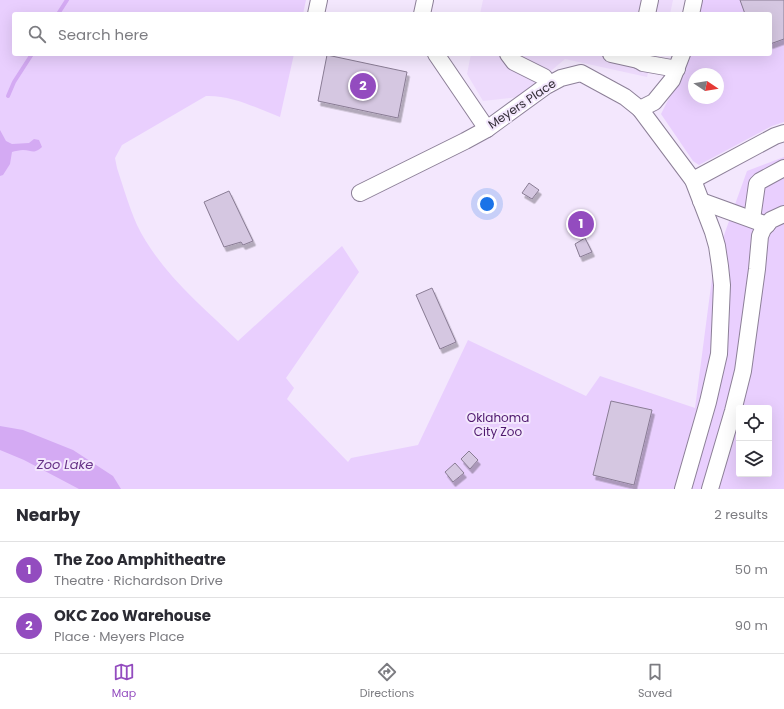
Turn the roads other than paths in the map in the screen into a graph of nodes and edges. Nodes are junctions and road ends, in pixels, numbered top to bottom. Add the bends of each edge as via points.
1 (319, 0) edge
2 (425, 0) edge
3 (650, 0) edge
4 (694, 0) edge
5 (316, 12) edge
6 (422, 12) edge
7 (648, 12) edge
8 (691, 12) edge
9 (437, 56) edge
10 (510, 56) edge
11 (638, 57) edge
12 (680, 61) edge
13 (549, 84) junction
14 (640, 109) junction
15 (487, 129) junction
16 (784, 133) edge
17 (784, 168) edge
18 (693, 180) junction
19 (360, 193) dead end
20 (701, 201) junction
21 (784, 214) edge
22 (752, 219) junction
23 (767, 225) junction
24 (683, 489) edge
25 (710, 489) edge

1 - 5 street
2 - 6 street
3 - 7 street
4 - 8 street
9 - 15 street
10 - 13 street via 514,62 544,77
11 - 12 street via 643,63
12 - 14 street via 672,80 654,102
13 - 14 street, Meyers Place via 580,73
13 - 15 street, Meyers Place
14 - 18 street
15 - 19 street, Meyers Place
16 - 18 street
17 - 22 street via 757,184
18 - 20 street
20 - 22 street
20 - 24 street via 717,246 722,285 719,354
21 - 23 street via 771,220
22 - 23 street
23 - 25 street via 760,236 743,371

